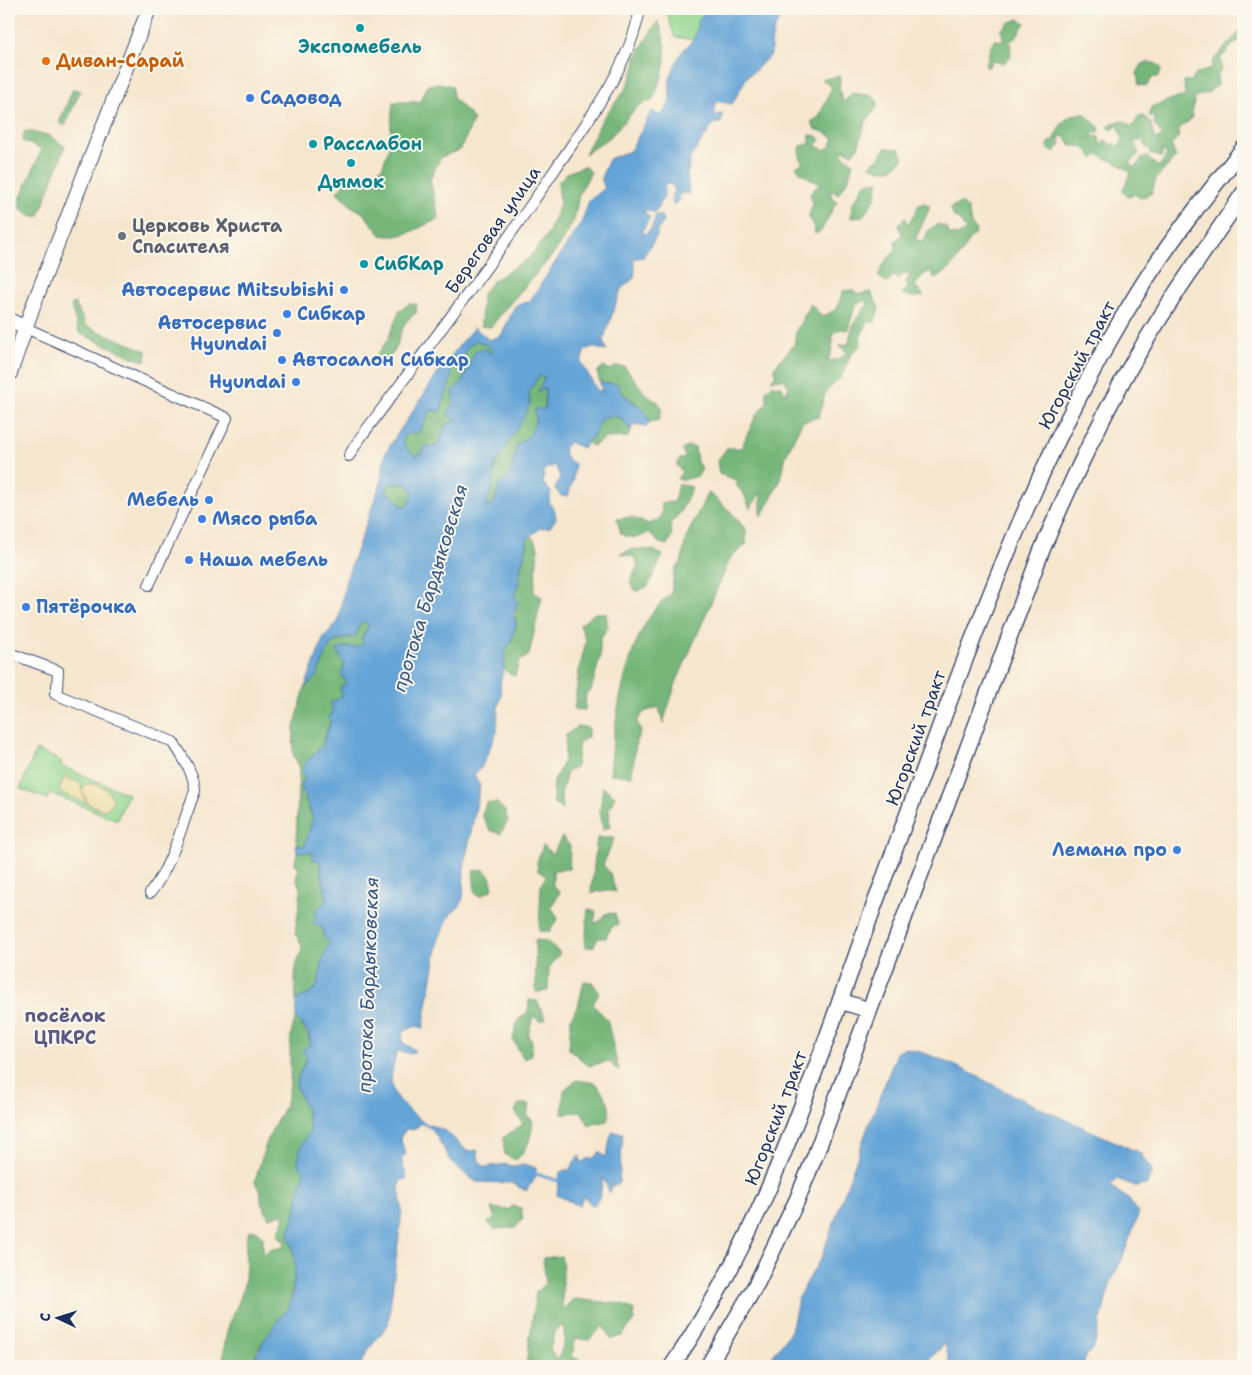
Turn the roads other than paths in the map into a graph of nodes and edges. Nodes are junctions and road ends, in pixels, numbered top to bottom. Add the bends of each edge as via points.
1 (149, 9) edge
2 (640, 9) edge
3 (1243, 149) edge
4 (1243, 194) edge
5 (9, 320) edge
6 (26, 328) junction
7 (9, 376) edge
8 (349, 456) dead end
9 (149, 585) dead end
10 (9, 653) edge
11 (150, 893) dead end
12 (840, 1001) junction
13 (869, 1010) junction
14 (672, 1366) edge
15 (708, 1366) edge

1 - 6 main road
2 - 8 street, Береговая улица via 638,23 622,63 575,140 507,241
3 - 12 main road, Югорский тракт via 1184,222 1134,298 1052,450 1010,543
4 - 13 main road via 1160,317 1065,495
5 - 6 main road
6 - 7 main road
6 - 9 street via 227,418
10 - 11 street via 58,671 55,694 173,742 178,749 195,784 195,792 170,857
12 - 13 main road
12 - 14 main road, Югорский тракт via 785,1154 765,1199 730,1271
13 - 15 main road via 797,1200 756,1283

